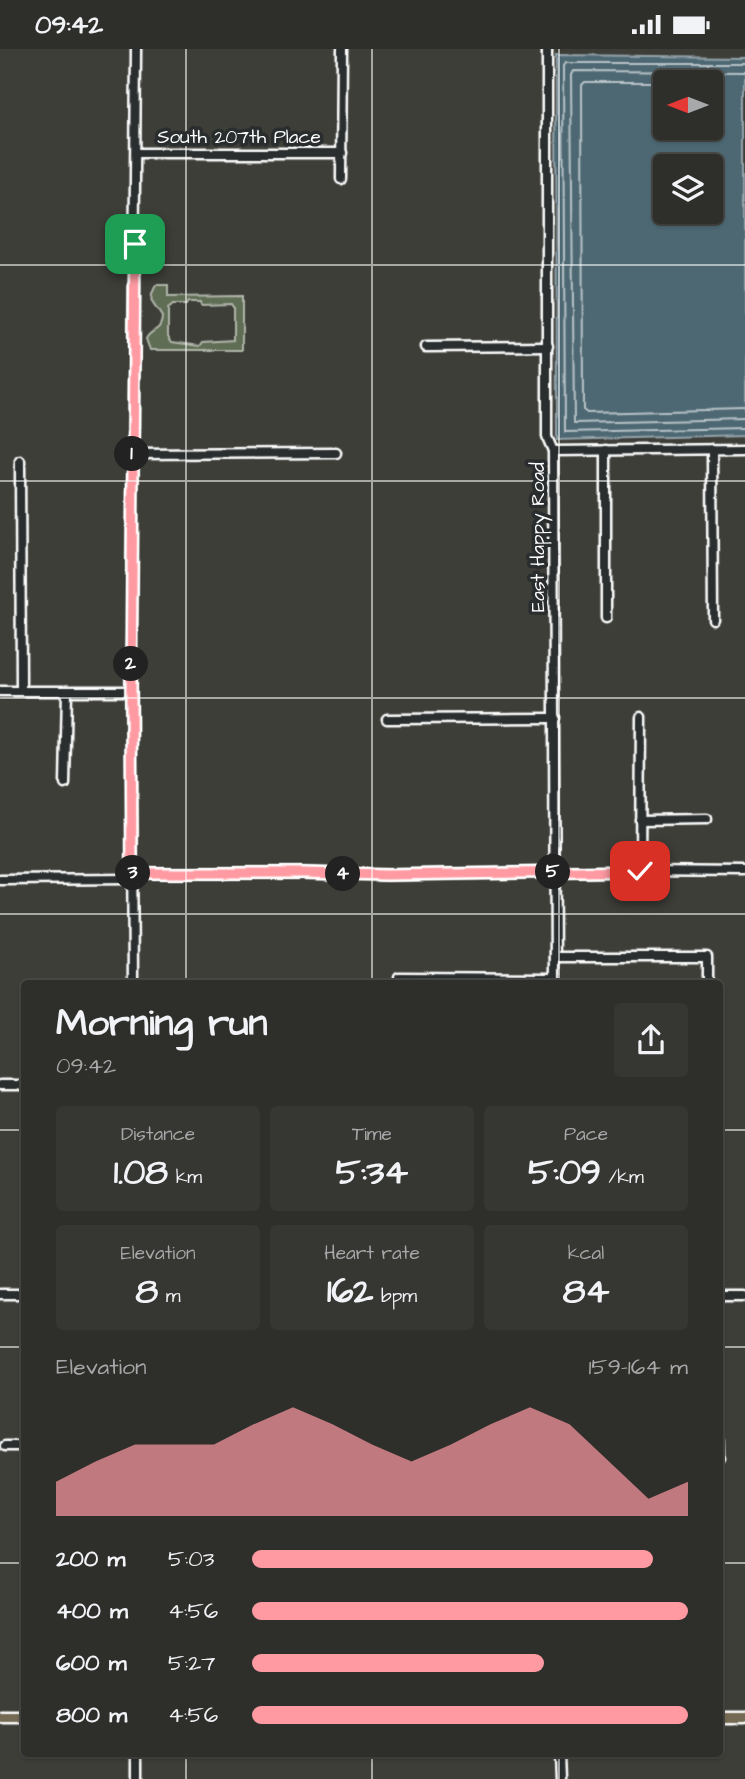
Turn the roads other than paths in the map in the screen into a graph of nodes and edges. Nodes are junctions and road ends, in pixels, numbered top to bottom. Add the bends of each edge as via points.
1 (136, 49) edge
2 (342, 49) edge
3 (547, 49) edge
4 (136, 153) junction
5 (342, 153) junction
6 (341, 179) dead end
7 (548, 346) junction
8 (426, 347) dead end
9 (712, 449) junction
10 (745, 449) edge
11 (606, 450) junction
12 (553, 451) junction
13 (335, 453) dead end
14 (132, 454) junction
15 (20, 461) dead end
16 (606, 618) dead end
17 (713, 619) dead end
18 (22, 690) junction
19 (0, 691) edge
20 (67, 691) junction
21 (131, 691) junction
22 (640, 717) dead end
23 (555, 718) junction
24 (387, 719) dead end
25 (65, 784) dead end
26 (707, 819) dead end
27 (640, 820) junction
28 (640, 871) junction
29 (554, 872) junction
30 (745, 873) edge
31 (132, 876) junction
32 (0, 880) edge
33 (555, 957) junction
34 (399, 977) dead end
35 (133, 980) edge
36 (516, 980) edge
37 (555, 980) edge
38 (707, 980) edge
39 (21, 1084) edge
40 (0, 1085) edge
41 (0, 1294) edge
42 (21, 1294) edge
43 (723, 1296) edge
44 (745, 1296) edge
45 (5, 1446) dead end
46 (21, 1446) edge
47 (0, 1716) edge
48 (21, 1716) edge
49 (745, 1718) edge
50 (723, 1719) edge
51 (138, 1757) edge
52 (559, 1757) edge
53 (138, 1779) edge
54 (559, 1779) edge

1 - 4 street
2 - 5 street
3 - 7 street, East Happy Road
4 - 5 street, South 207th Place
4 - 14 street
5 - 6 street
7 - 8 street
7 - 12 street, East Happy Road via 547,437
9 - 10 street
9 - 11 street
9 - 17 street
11 - 12 street
11 - 16 street
12 - 23 street, East Happy Road
13 - 14 street
14 - 21 street
15 - 18 street
18 - 19 street
18 - 20 street
20 - 21 street
20 - 25 street
21 - 31 street
22 - 27 street
23 - 24 street
23 - 29 street, East Happy Road
26 - 27 street
27 - 28 street
28 - 29 street
28 - 30 street
29 - 31 street
29 - 33 street, East Happy Road
31 - 32 street
31 - 35 street
33 - 37 street, East Happy Road
33 - 38 street via 707,957
34 - 36 street
39 - 40 street
41 - 42 street
43 - 44 street
45 - 46 street
47 - 48 main road
49 - 50 main road
51 - 53 street
52 - 54 street

